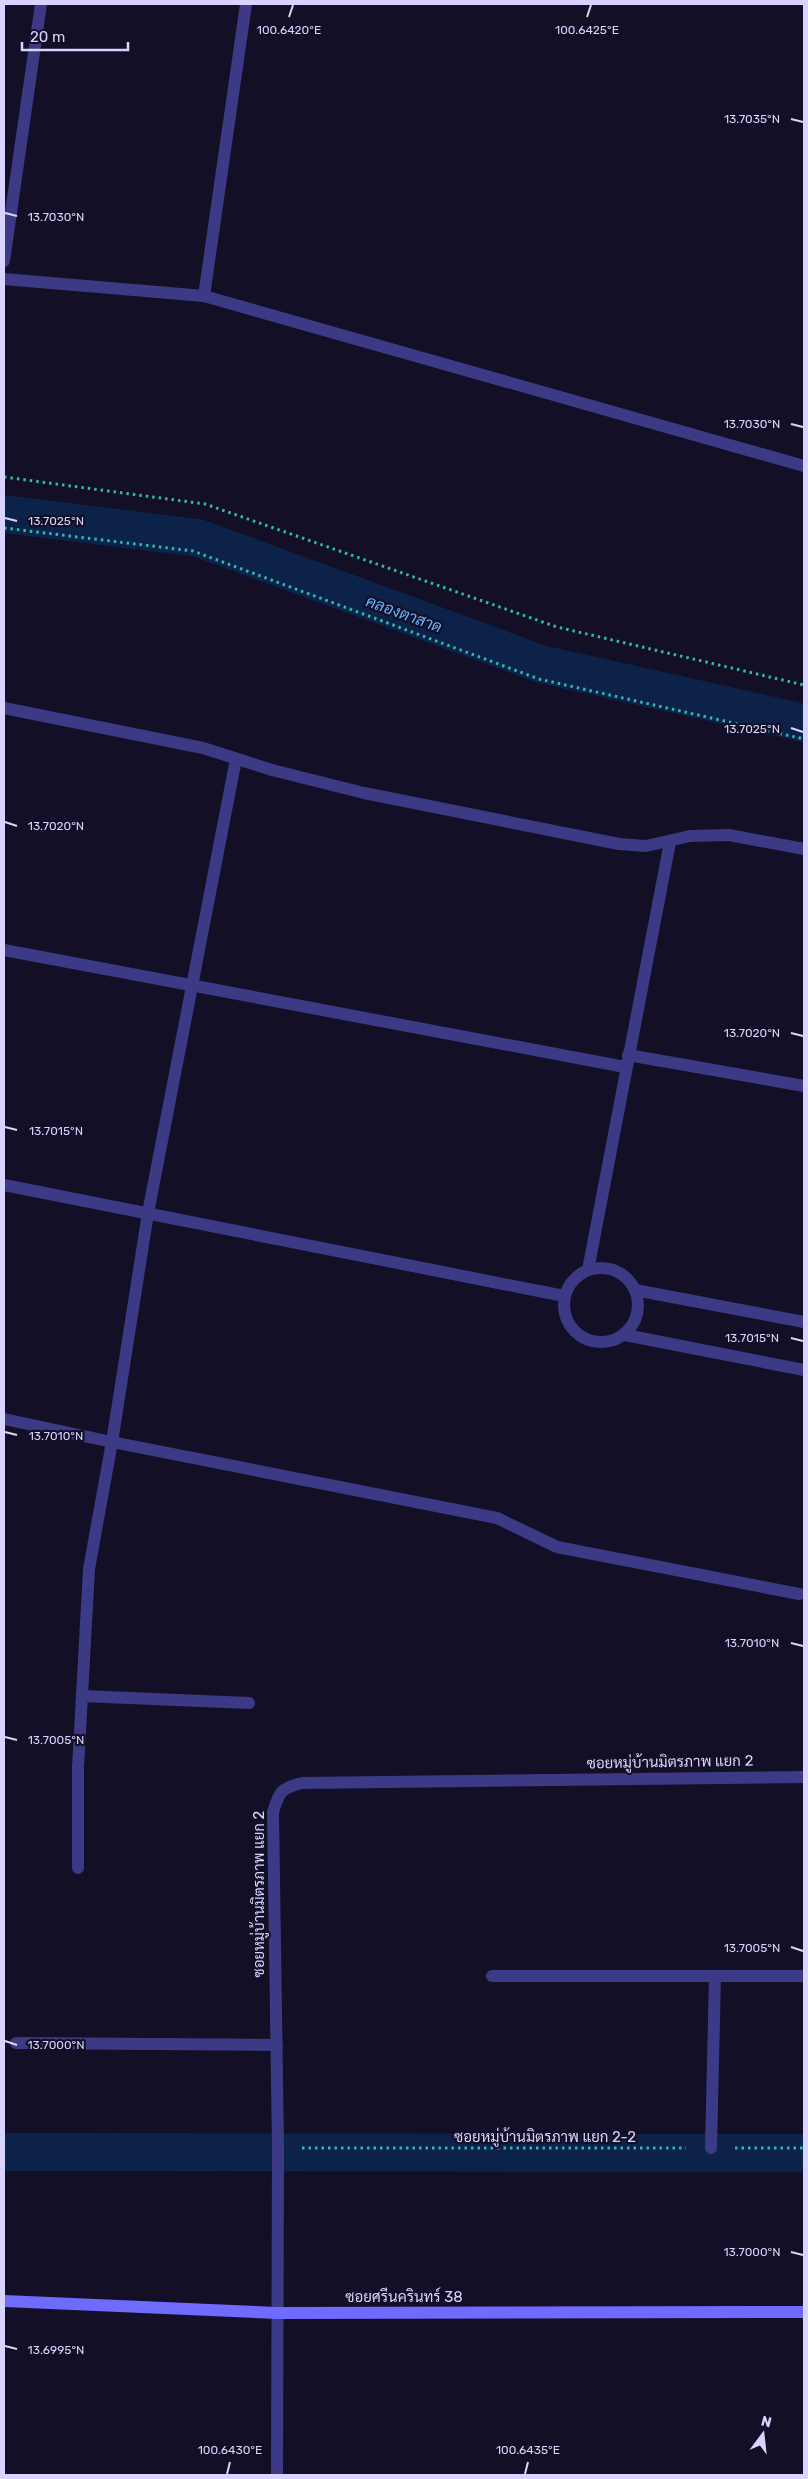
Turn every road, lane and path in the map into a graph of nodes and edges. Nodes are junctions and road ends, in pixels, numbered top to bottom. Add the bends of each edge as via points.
1 (41, 4) edge
2 (246, 4) edge
3 (4, 261) edge
4 (4, 279) edge
5 (204, 296) junction
6 (804, 466) edge
7 (4, 477) edge
8 (4, 528) edge
9 (804, 685) edge
10 (4, 708) edge
11 (804, 739) edge
12 (236, 759) junction
13 (670, 842) junction
14 (804, 849) edge
15 (4, 950) edge
16 (193, 984) junction
17 (627, 1061) junction
18 (804, 1086) edge
19 (4, 1185) edge
20 (148, 1213) junction
21 (588, 1270) junction
22 (635, 1290) junction
23 (564, 1296) junction
24 (804, 1322) edge
25 (624, 1335) junction
26 (804, 1370) edge
27 (4, 1419) edge
28 (112, 1442) junction
29 (800, 1594) dead end
30 (82, 1696) junction
31 (249, 1703) dead end
32 (804, 1777) edge
33 (78, 1868) dead end
34 (492, 1976) dead end
35 (715, 1976) junction
36 (804, 1976) edge
37 (16, 2043) dead end
38 (277, 2045) junction
39 (296, 2148) dead end
40 (711, 2148) junction
41 (804, 2148) edge
42 (4, 2301) edge
43 (804, 2312) edge
44 (277, 2313) junction
45 (278, 2475) edge

1 - 3 street
2 - 5 street
4 - 5 street
5 - 6 street
7 - 9 path via 205,504 557,627
8 - 11 path via 193,551 539,679
10 - 12 street via 185,744
12 - 13 street via 364,792 619,844 646,846
12 - 16 street
13 - 14 street via 690,836 729,836
13 - 17 street
15 - 16 street
16 - 17 street
16 - 20 street
17 - 18 street
17 - 21 street
19 - 20 street
20 - 23 street
20 - 28 street
21 - 22 street via 615,1270
21 - 23 street via 577,1276
22 - 24 street
22 - 25 street via 638,1306 635,1322
23 - 25 street via 563,1312 569,1326 580,1337 595,1343 610,1342
25 - 26 street
27 - 28 street
28 - 29 street via 497,1518 557,1547
28 - 30 street via 89,1568
30 - 31 street
30 - 33 street
32 - 38 street, ซอยหมู่บ้านมิตรภาพ แยก 2 via 302,1783 287,1787 278,1795 273,1812
34 - 35 street
35 - 36 street
35 - 40 street
37 - 38 street
38 - 44 street, ซอยหมู่บ้านมิตรภาพ แยก 2
39 - 40 path, ซอยหมู่บ้านมิตรภาพ แยก 2-2
40 - 41 path, ซอยหมู่บ้านมิตรภาพ แยก 2-2
42 - 44 street, ซอยศรีนครินทร์ 38
43 - 44 street, ซอยศรีนครินทร์ 38
44 - 45 street, ซอยหมู่บ้านมิตรภาพ แยก 2

